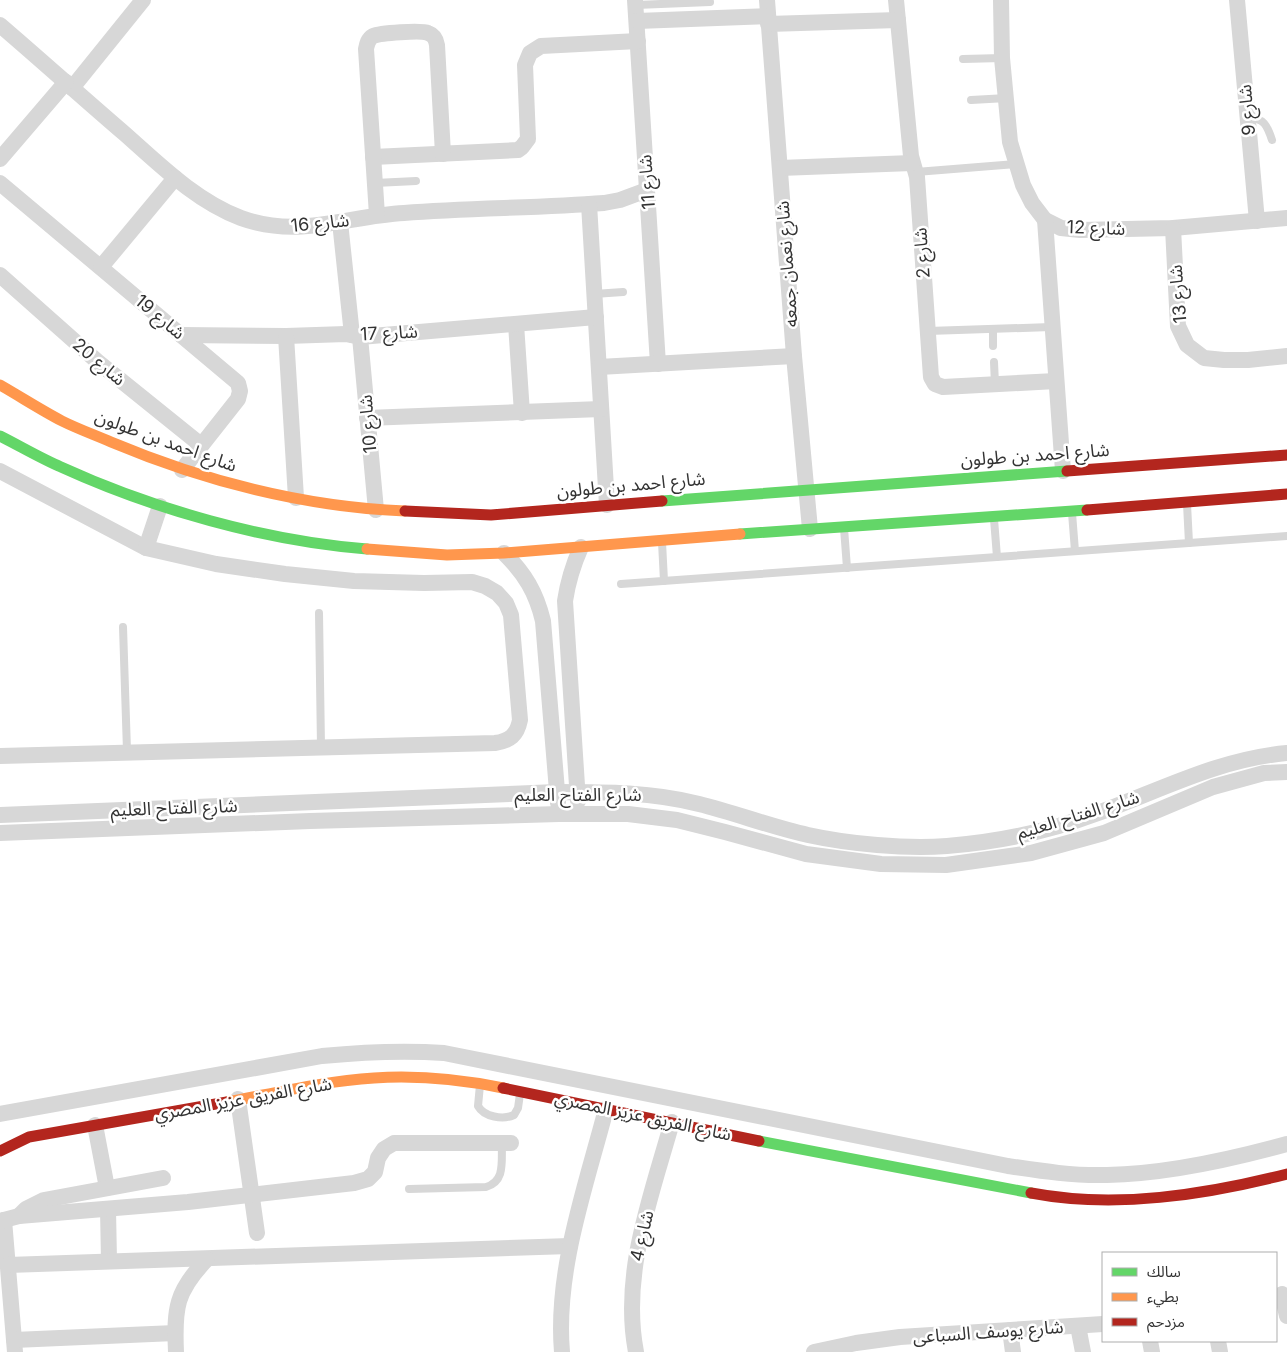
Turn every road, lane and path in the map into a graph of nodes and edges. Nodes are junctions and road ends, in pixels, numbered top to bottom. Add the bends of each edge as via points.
1 (143, 0) edge
2 (896, 0) edge
3 (1000, 0) edge
4 (1237, 0) edge
5 (710, 2) dead end
6 (636, 9) edge
7 (768, 13) edge
8 (898, 20) junction
9 (0, 25) edge
10 (638, 41) junction
11 (1002, 58) junction
12 (963, 59) dead end
13 (69, 85) junction
14 (1007, 98) junction
15 (971, 100) dead end
16 (1248, 118) junction
17 (1272, 140) dead end
18 (443, 154) junction
19 (373, 157) junction
20 (0, 159) edge
21 (1016, 164) junction
22 (780, 168) junction
23 (914, 168) junction
24 (175, 178) junction
25 (416, 181) dead end
26 (0, 183) edge
27 (375, 183) junction
28 (647, 190) junction
29 (589, 204) junction
30 (377, 215) junction
31 (1287, 218) edge
32 (1045, 220) junction
33 (1258, 221) junction
34 (340, 222) junction
35 (1173, 228) junction
36 (101, 267) junction
37 (0, 275) edge
38 (623, 292) dead end
39 (594, 294) junction
40 (596, 317) junction
41 (516, 324) junction
42 (1052, 327) junction
43 (993, 329) junction
44 (928, 331) junction
45 (181, 335) junction
46 (286, 336) junction
47 (356, 336) junction
48 (993, 346) dead end
49 (794, 356) junction
50 (1287, 356) edge
51 (994, 362) dead end
52 (658, 364) junction
53 (599, 367) junction
54 (1056, 381) junction
55 (995, 384) junction
56 (0, 385) edge
57 (601, 409) junction
58 (522, 413) junction
59 (367, 418) junction
60 (0, 436) edge
61 (201, 445) junction
62 (1287, 455) edge
63 (182, 470) junction
64 (0, 471) edge
65 (1063, 471) junction
66 (806, 488) junction
67 (1287, 494) edge
68 (296, 498) junction
69 (1186, 502) junction
70 (607, 505) junction
71 (160, 506) junction
72 (376, 510) junction
73 (1072, 510) junction
74 (994, 516) junction
75 (843, 526) junction
76 (810, 528) junction
77 (1287, 536) edge
78 (662, 540) junction
79 (1190, 543) junction
80 (581, 547) junction
81 (146, 548) junction
82 (1075, 551) junction
83 (504, 553) junction
84 (997, 557) junction
85 (846, 568) junction
86 (664, 581) junction
87 (621, 584) dead end
88 (565, 601) junction
89 (539, 603) junction
90 (319, 613) dead end
91 (123, 627) dead end
92 (574, 734) junction
93 (554, 744) junction
94 (321, 747) junction
95 (127, 751) junction
96 (1287, 753) edge
97 (0, 756) edge
98 (1287, 772) edge
99 (557, 792) junction
100 (578, 792) junction
101 (559, 814) junction
102 (579, 814) junction
103 (0, 815) edge
104 (0, 833) edge
105 (946, 846) junction
106 (946, 865) junction
107 (481, 1083) junction
108 (521, 1091) junction
109 (238, 1099) junction
110 (606, 1109) junction
111 (0, 1114) edge
112 (672, 1122) junction
113 (94, 1125) junction
114 (840, 1132) junction
115 (30, 1137) junction
116 (0, 1140) edge
117 (883, 1141) junction
118 (506, 1143) joint
119 (1287, 1144) edge
120 (0, 1151) edge
121 (836, 1156) junction
122 (879, 1164) junction
123 (1287, 1174) edge
124 (163, 1178) dead end
125 (107, 1188) junction
126 (409, 1190) dead end
127 (252, 1195) junction
128 (108, 1209) junction
129 (8, 1219) edge
130 (257, 1233) dead end
131 (570, 1246) junction
132 (207, 1259) junction
133 (109, 1262) junction
134 (8, 1265) junction
135 (1282, 1294) edge
136 (1287, 1316) edge
137 (1102, 1324) edge
138 (1078, 1326) junction
139 (1010, 1330) junction
140 (175, 1333) junction
141 (901, 1345) edge
142 (14, 1346) edge
143 (176, 1352) edge
144 (562, 1352) edge
145 (636, 1352) edge
146 (814, 1352) edge
147 (1013, 1352) edge
148 (1083, 1352) edge

1 - 13 street
2 - 8 street, شارع 2
3 - 11 street, شارع 12
4 - 16 street, شارع 9
5 - 6 lane
6 - 7 street
6 - 10 street, شارع 11
7 - 8 street
7 - 22 street, شارع نعمان جمعه
8 - 23 street, شارع 2
9 - 13 street, شارع 16
10 - 18 street via 535,48 526,58 525,65 526,144 518,150
10 - 28 street, شارع 11
11 - 12 lane
11 - 14 street, شارع 12
13 - 20 street
13 - 24 street, شارع 16
14 - 15 lane
14 - 21 street, شارع 12 via 1010,142
16 - 17 lane via 1264,122
16 - 33 street, شارع 9
18 - 19 street
18 - 19 street via 436,40 422,32 379,34 366,45
19 - 27 street
21 - 23 lane
21 - 32 street, شارع 12 via 1029,197
22 - 23 street
22 - 49 street, شارع نعمان جمعه
23 - 44 street, شارع 2
24 - 34 street, شارع 16 via 222,209 260,224 300,228
24 - 36 street
25 - 27 lane
26 - 36 street, شارع 19
27 - 30 street
28 - 29 street, شارع 16 via 620,200
28 - 52 street, شارع 11
29 - 30 street, شارع 16
29 - 39 street
30 - 34 street, شارع 16
31 - 33 street, شارع 12
32 - 35 street, شارع 12 via 1061,228 1080,230
32 - 42 street
33 - 35 street, شارع 12
34 - 47 street, شارع 10
35 - 50 street, شارع 13 via 1178,326 1187,345 1204,358 1248,360
36 - 45 street, شارع 19
37 - 61 street, شارع 20 via 98,362
38 - 39 lane
39 - 40 street
40 - 41 street, شارع 17
40 - 53 street
41 - 47 street, شارع 17
41 - 58 street
42 - 43 lane
42 - 54 street
43 - 44 lane
43 - 48 lane
44 - 55 street, شارع 2 via 931,377 935,384 942,387
45 - 46 street, شارع 17
45 - 61 street, شارع 19 via 235,380 239,387 238,400
46 - 47 street, شارع 17
46 - 68 street
47 - 59 street, شارع 10
49 - 52 street
49 - 66 street, شارع نعمان جمعه
51 - 55 lane
52 - 53 street
53 - 57 street
54 - 55 street, شارع 2
54 - 65 street
56 - 63 street, شارع احمد بن طولون via 64,422
57 - 58 street
57 - 70 street
58 - 59 street
59 - 72 street, شارع 10
60 - 71 street via 60,467
61 - 63 street, شارع 19
62 - 65 street, شارع احمد بن طولون
63 - 68 street, شارع احمد بن طولون
64 - 81 street
65 - 66 street, شارع احمد بن طولون
66 - 70 street, شارع احمد بن طولون
66 - 76 street, شارع نعمان جمعه
67 - 69 street
68 - 72 street, شارع احمد بن طولون
69 - 73 street
69 - 79 lane
70 - 72 street, شارع احمد بن طولون via 491,515
71 - 81 street
71 - 83 street via 276,536 353,548 447,555
73 - 74 street
73 - 82 lane
74 - 75 street
74 - 84 lane
75 - 76 street
75 - 85 lane
76 - 78 street
77 - 79 lane
78 - 80 street
78 - 86 lane
79 - 82 lane
80 - 83 street
80 - 88 street via 570,573
81 - 94 street via 216,564 285,574 354,581 472,582 491,589 506,603 512,615 520,720 513,737 495,743
82 - 84 lane
83 - 89 street via 530,584
84 - 85 lane
85 - 86 lane
86 - 87 lane
88 - 89 street via 552,598
88 - 92 street
89 - 93 street via 544,621
90 - 94 lane
91 - 95 lane
92 - 93 street via 563,746
92 - 100 street
93 - 99 street
94 - 95 street
95 - 97 street
96 - 105 street, شارع الفتاح العليم via 1267,754 1218,766 1096,814 1026,835
98 - 106 street, شارع الفتاح العليم via 1264,773 1212,787 1104,833 1031,853
99 - 100 street, شارع الفتاح العليم
99 - 101 street
99 - 103 street, شارع الفتاح العليم
100 - 102 street
100 - 105 street, شارع الفتاح العليم via 667,797 808,835 880,845
101 - 102 street, شارع الفتاح العليم
101 - 104 street, شارع الفتاح العليم
102 - 106 street, شارع الفتاح العليم via 628,814 677,820 825,857 881,864
105 - 106 street
107 - 108 street, شارع الفريق عزيز المصري
107 - 108 lane via 478,1106 488,1114 514,1115
107 - 109 street, شارع الفريق عزيز المصري via 422,1077 373,1078
108 - 110 street, شارع الفريق عزيز المصري
109 - 113 street, شارع الفريق عزيز المصري
109 - 127 street
110 - 112 street, شارع الفريق عزيز المصري
110 - 131 street
111 - 114 street, شارع الفريق عزيز المصري via 322,1056 408,1051 453,1055
112 - 121 street, شارع الفريق عزيز المصري
112 - 145 street, شارع 4 via 640,1240 632,1287
113 - 115 street, شارع الفريق عزيز المصري
113 - 125 street
114 - 117 street, شارع الفريق عزيز المصري
114 - 121 street via 841,1145
115 - 116 street
115 - 120 street, شارع الفريق عزيز المصري
117 - 119 street, شارع الفريق عزيز المصري via 1058,1174 1106,1175 1155,1172
117 - 122 street via 878,1152
118 - 126 lane via 500,1178 494,1185
118 - 127 street via 394,1143 378,1158 375,1172 368,1179
121 - 122 street, شارع الفريق عزيز المصري
122 - 123 street, شارع الفريق عزيز المصري via 1057,1198 1084,1199 1159,1198 1243,1185
124 - 125 street
125 - 129 street via 44,1200
127 - 128 street
127 - 130 street
128 - 129 street
128 - 133 street
129 - 134 street
131 - 132 street
131 - 144 street via 562,1291
132 - 133 street
132 - 140 street via 180,1294
133 - 134 street
134 - 142 street
135 - 136 street
137 - 138 street, شارع يوسف السباعى
138 - 139 street, شارع يوسف السباعى
138 - 148 street
139 - 141 street, شارع يوسف السباعى
139 - 147 street
140 - 142 street
140 - 143 street
141 - 146 street, شارع يوسف السباعى via 856,1343

